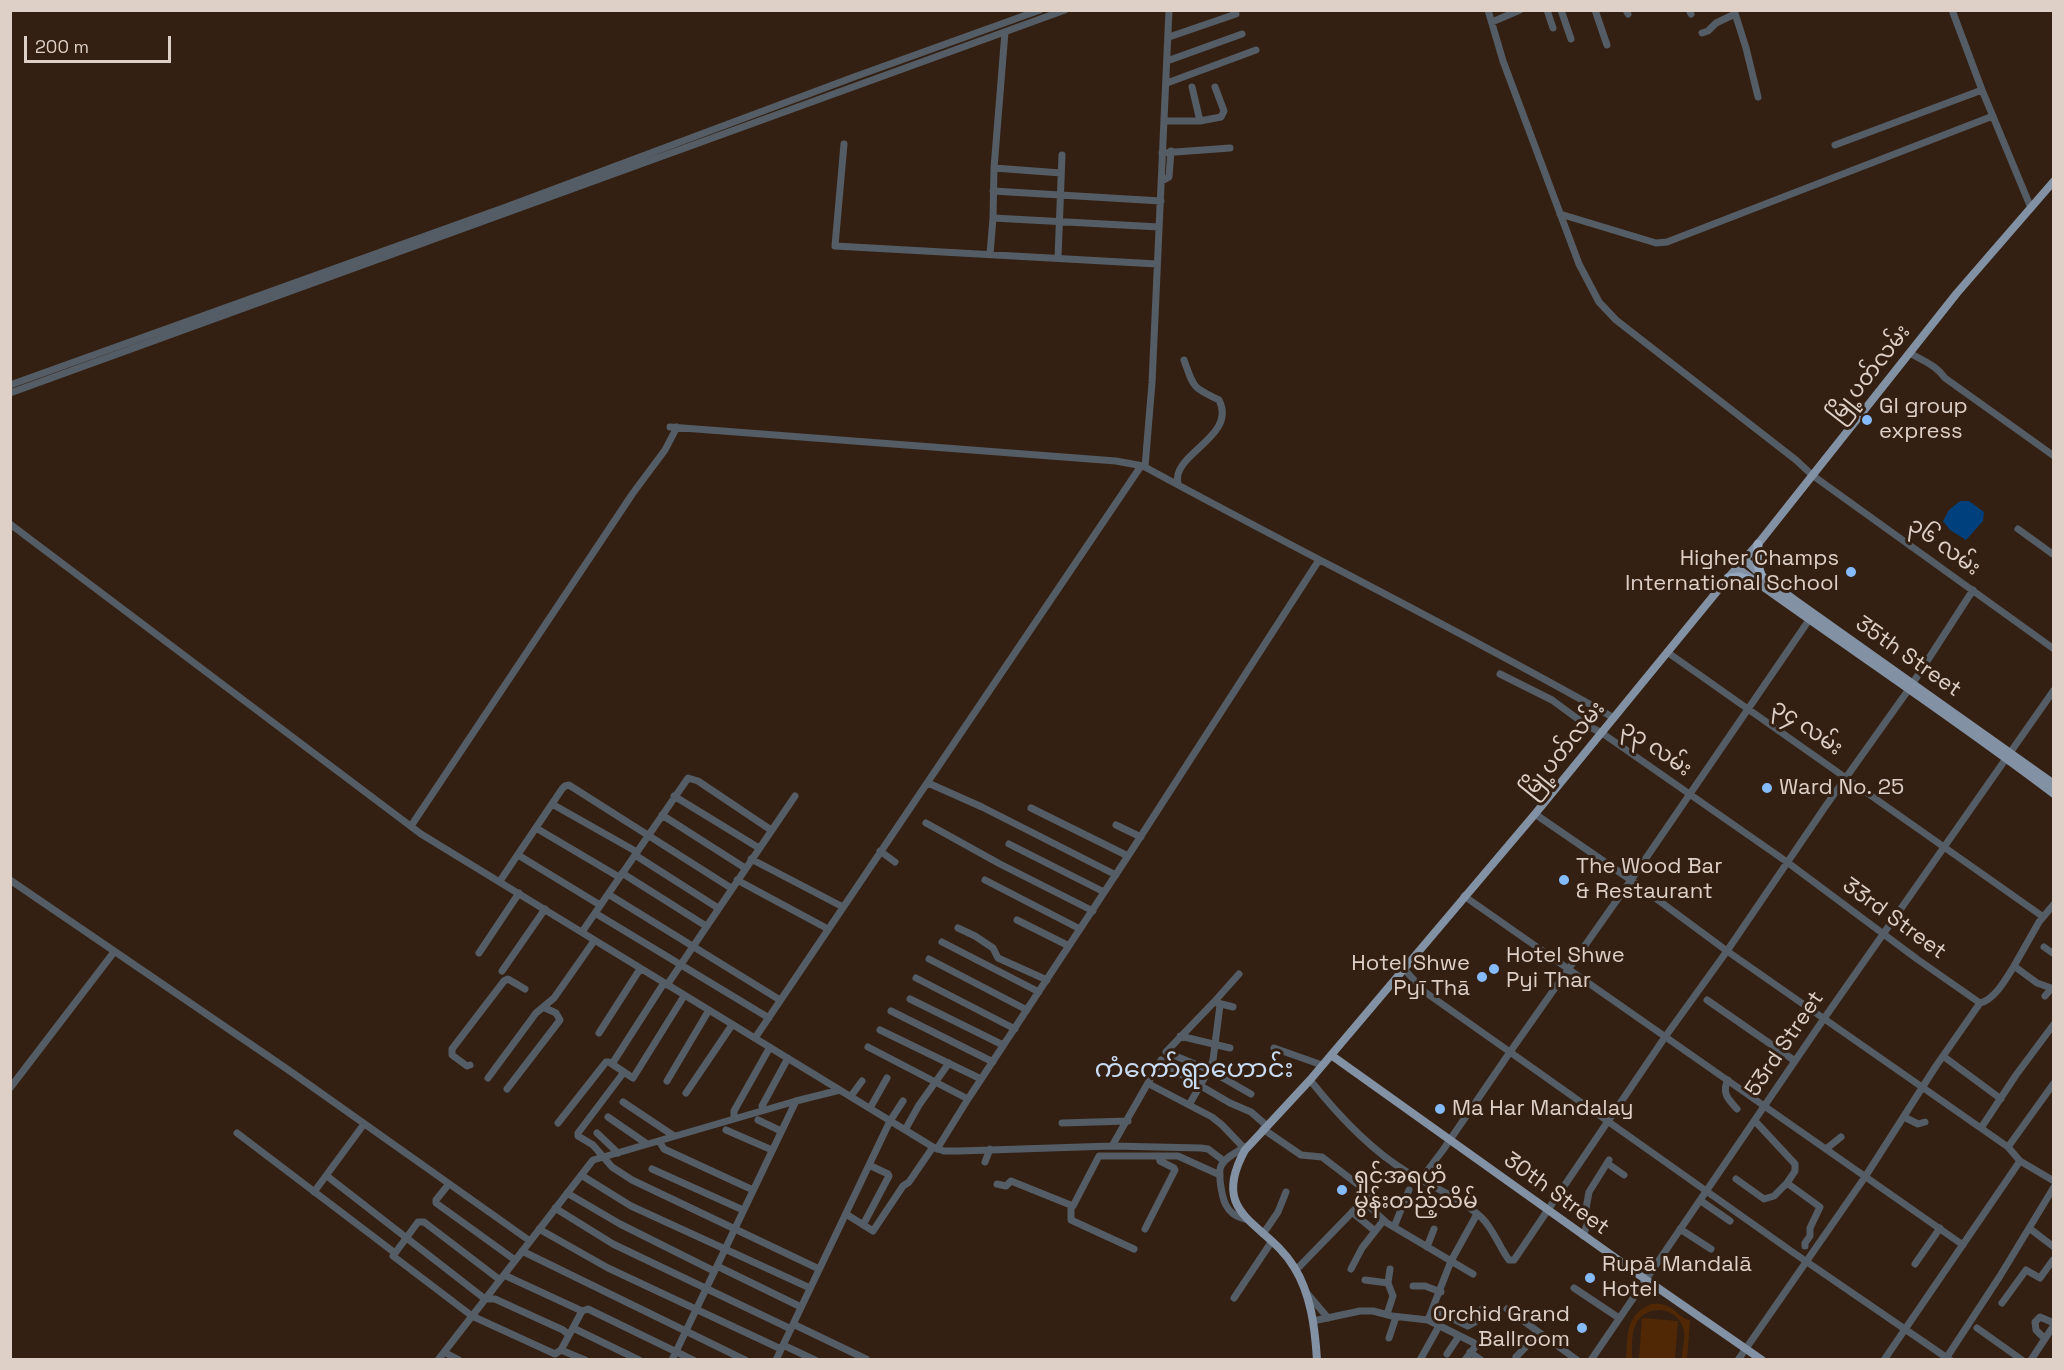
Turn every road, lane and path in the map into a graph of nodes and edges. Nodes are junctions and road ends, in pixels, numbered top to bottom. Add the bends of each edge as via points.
1 (1040, 10) edge
2 (1065, 10) edge
3 (1169, 10) edge
4 (1488, 10) edge
5 (1520, 10) edge
6 (1547, 10) edge
7 (1561, 10) edge
8 (1595, 10) edge
9 (1952, 10) edge
10 (1735, 12) edge
11 (1236, 14) dead end
12 (1492, 22) junction
13 (1553, 28) dead end
14 (1005, 32) junction
15 (1702, 33) dead end
16 (1242, 34) dead end
17 (1169, 37) junction
18 (1572, 39) dead end
19 (1606, 45) dead end
20 (1256, 50) dead end
21 (1167, 61) junction
22 (1167, 83) junction
23 (1192, 87) dead end
24 (1215, 87) dead end
25 (1982, 90) junction
26 (1758, 97) dead end
27 (1993, 116) junction
28 (1164, 121) junction
29 (1200, 121) junction
30 (844, 144) dead end
31 (1835, 145) dead end
32 (1230, 148) dead end
33 (1172, 151) junction
34 (1162, 153) junction
35 (1062, 155) dead end
36 (994, 168) junction
37 (1061, 173) junction
38 (1162, 181) junction
39 (2054, 182) edge
40 (993, 191) junction
41 (1060, 194) junction
42 (1161, 201) junction
43 (2031, 208) junction
44 (1560, 214) junction
45 (993, 218) junction
46 (1059, 222) junction
47 (1159, 227) junction
48 (990, 255) junction
49 (1058, 258) junction
50 (1157, 264) junction
51 (1910, 353) junction
52 (1184, 360) dead end
53 (10, 385) edge
54 (10, 393) edge
55 (2054, 456) edge
56 (1143, 467) junction
57 (1812, 475) junction
58 (1178, 484) junction
59 (10, 524) edge
60 (2018, 529) dead end
61 (1758, 544) junction
62 (2054, 555) edge
63 (1744, 559) junction
64 (1319, 560) junction
65 (1737, 568) junction
66 (1728, 578) junction
67 (1758, 578) junction
68 (1973, 590) junction
69 (1794, 604) junction
70 (1809, 620) junction
71 (2054, 649) edge
72 (1667, 652) junction
73 (1500, 674) dead end
74 (1911, 686) junction
75 (2054, 690) edge
76 (1748, 708) junction
77 (1614, 718) junction
78 (1602, 733) junction
79 (2008, 754) junction
80 (1846, 777) junction
81 (928, 783) junction
82 (2054, 783) edge
83 (2054, 794) edge
84 (1690, 795) junction
85 (674, 796) junction
86 (795, 796) dead end
87 (552, 804) junction
88 (1031, 808) dead end
89 (1535, 814) junction
90 (662, 815) junction
91 (926, 824) dead end
92 (1116, 825) dead end
93 (411, 826) junction
94 (536, 828) junction
95 (771, 830) junction
96 (648, 834) junction
97 (1141, 837) junction
98 (1009, 844) dead end
99 (1944, 847) junction
100 (759, 848) junction
101 (880, 851) junction
102 (636, 853) junction
103 (518, 855) junction
104 (1128, 856) junction
105 (751, 859) junction
106 (895, 862) dead end
107 (1787, 862) junction
108 (745, 868) junction
109 (621, 875) junction
110 (1116, 875) junction
111 (10, 880) edge
112 (737, 880) junction
113 (985, 880) dead end
114 (1631, 880) junction
115 (500, 881) junction
116 (731, 888) junction
117 (1104, 892) junction
118 (519, 893) junction
119 (608, 894) junction
120 (1464, 896) junction
121 (2053, 904) edge
122 (600, 905) junction
123 (843, 907) junction
124 (718, 908) junction
125 (545, 909) junction
126 (1093, 910) junction
127 (595, 913) junction
128 (2042, 916) junction
129 (1017, 920) dead end
130 (706, 926) junction
131 (828, 928) junction
132 (958, 928) dead end
133 (1080, 929) junction
134 (582, 932) junction
135 (1882, 934) junction
136 (594, 941) junction
137 (942, 942) dead end
138 (693, 946) junction
139 (1070, 946) junction
140 (2044, 946) dead end
141 (1727, 951) junction
142 (114, 952) junction
143 (478, 953) dead end
144 (2054, 954) edge
145 (929, 959) dead end
146 (681, 965) junction
147 (2014, 966) junction
148 (640, 969) junction
149 (1404, 969) junction
150 (1570, 969) junction
151 (502, 971) dead end
152 (1239, 974) dead end
153 (916, 978) dead end
154 (1047, 980) junction
155 (665, 984) junction
156 (525, 989) dead end
157 (2052, 989) edge
158 (1039, 992) junction
159 (684, 996) junction
160 (2045, 996) dead end
161 (910, 999) dead end
162 (780, 1000) junction
163 (1707, 1000) dead end
164 (1217, 1003) junction
165 (1980, 1003) junction
166 (1233, 1007) dead end
167 (545, 1008) junction
168 (709, 1010) junction
169 (1027, 1010) junction
170 (891, 1011) dead end
171 (769, 1018) junction
172 (1823, 1020) junction
173 (2054, 1024) edge
174 (732, 1025) junction
175 (1015, 1029) junction
176 (880, 1030) dead end
177 (599, 1033) dead end
178 (1180, 1036) junction
179 (1665, 1036) junction
180 (755, 1038) junction
181 (1216, 1044) junction
182 (1003, 1045) junction
183 (770, 1047) junction
184 (868, 1047) dead end
185 (1230, 1048) dead end
186 (1274, 1048) dead end
187 (1166, 1052) junction
188 (1510, 1052) junction
189 (1330, 1055) junction
190 (1943, 1056) junction
191 (788, 1058) junction
192 (1795, 1061) junction
193 (993, 1062) junction
194 (1160, 1062) junction
195 (949, 1063) junction
196 (612, 1064) junction
197 (470, 1065) dead end
198 (1322, 1065) junction
199 (1209, 1071) junction
200 (624, 1072) junction
201 (488, 1078) dead end
202 (887, 1078) dead end
203 (981, 1079) junction
204 (1310, 1080) junction
205 (1728, 1080) junction
206 (667, 1081) dead end
207 (862, 1081) dead end
208 (935, 1082) junction
209 (2054, 1083) edge
210 (1149, 1084) junction
211 (1200, 1085) junction
212 (10, 1088) edge
213 (1923, 1088) junction
214 (507, 1089) dead end
215 (840, 1090) junction
216 (686, 1092) dead end
217 (1251, 1094) dead end
218 (851, 1096) junction
219 (968, 1099) junction
220 (2001, 1099) junction
221 (796, 1101) junction
222 (903, 1101) dead end
223 (623, 1102) dead end
224 (1189, 1105) junction
225 (1764, 1106) junction
226 (870, 1108) junction
227 (1737, 1108) dead end
228 (763, 1110) junction
229 (608, 1117) dead end
230 (1904, 1117) junction
231 (734, 1119) junction
232 (758, 1120) dead end
233 (890, 1121) junction
234 (1128, 1121) junction
235 (1755, 1121) junction
236 (1608, 1122) junction
237 (1925, 1122) dead end
238 (558, 1123) dead end
239 (1062, 1123) dead end
240 (364, 1124) junction
241 (1265, 1127) junction
242 (1982, 1128) junction
243 (726, 1130) dead end
244 (905, 1130) junction
245 (781, 1131) junction
246 (597, 1132) dead end
247 (237, 1133) dead end
248 (674, 1136) junction
249 (1840, 1137) dead end
250 (1450, 1140) junction
251 (659, 1141) junction
252 (647, 1144) junction
253 (1248, 1145) junction
254 (1112, 1146) junction
255 (2008, 1147) junction
256 (935, 1148) junction
257 (990, 1149) junction
258 (1826, 1149) junction
259 (772, 1150) junction
260 (618, 1153) junction
261 (1159, 1156) junction
262 (604, 1157) junction
263 (1224, 1161) junction
264 (2020, 1161) junction
265 (985, 1162) dead end
266 (869, 1165) junction
267 (652, 1169) dead end
268 (581, 1175) junction
269 (1220, 1175) junction
270 (1624, 1175) dead end
271 (327, 1176) junction
272 (1865, 1177) junction
273 (1421, 1179) junction
274 (1736, 1179) dead end
275 (2054, 1181) edge
276 (1787, 1183) junction
277 (997, 1184) dead end
278 (448, 1185) junction
279 (2054, 1187) edge
280 (753, 1190) junction
281 (1408, 1190) dead end
282 (314, 1192) junction
283 (1286, 1192) dead end
284 (1707, 1192) junction
285 (567, 1193) junction
286 (1373, 1196) dead end
287 (1701, 1201) junction
288 (1071, 1206) junction
289 (555, 1208) junction
290 (743, 1210) junction
291 (1549, 1211) junction
292 (1352, 1212) junction
293 (846, 1214) junction
294 (1477, 1214) junction
295 (1245, 1219) junction
296 (1383, 1221) junction
297 (1730, 1221) dead end
298 (863, 1225) junction
299 (735, 1227) junction
300 (1394, 1227) junction
301 (1940, 1228) junction
302 (2029, 1228) junction
303 (539, 1229) junction
304 (1145, 1229) dead end
305 (1434, 1229) dead end
306 (1680, 1229) junction
307 (1375, 1232) junction
308 (1263, 1234) junction
309 (1583, 1236) junction
310 (406, 1238) junction
311 (530, 1241) junction
312 (1272, 1241) junction
313 (1963, 1245) junction
314 (1805, 1246) dead end
315 (1427, 1247) junction
316 (2054, 1247) edge
317 (726, 1249) junction
318 (1134, 1249) dead end
319 (1711, 1249) dead end
320 (522, 1251) junction
321 (395, 1253) junction
322 (515, 1260) junction
323 (2053, 1260) edge
324 (1451, 1261) junction
325 (1806, 1261) junction
326 (1915, 1264) dead end
327 (716, 1269) junction
328 (819, 1269) junction
329 (1351, 1269) dead end
330 (1390, 1269) dead end
331 (1296, 1270) junction
332 (1473, 1274) dead end
333 (502, 1277) junction
334 (1645, 1279) junction
335 (1365, 1280) dead end
336 (1388, 1283) junction
337 (1413, 1286) dead end
338 (706, 1288) junction
339 (810, 1288) junction
340 (1574, 1288) dead end
341 (1441, 1292) junction
342 (1306, 1293) junction
343 (1234, 1298) dead end
344 (485, 1299) junction
345 (2002, 1303) dead end
346 (801, 1307) junction
347 (696, 1309) junction
348 (1482, 1309) dead end
349 (1433, 1310) junction
350 (1507, 1310) dead end
351 (582, 1311) junction
352 (1387, 1314) junction
353 (472, 1316) junction
354 (1396, 1317) junction
355 (1328, 1318) junction
356 (1619, 1318) junction
357 (1428, 1320) junction
358 (1313, 1321) junction
359 (2054, 1324) edge
360 (1440, 1326) junction
361 (792, 1327) junction
362 (1977, 1328) dead end
363 (686, 1330) junction
364 (1905, 1330) junction
365 (571, 1332) junction
366 (1539, 1333) junction
367 (1459, 1336) junction
368 (1389, 1338) dead end
369 (2045, 1339) junction
370 (782, 1347) junction
371 (1746, 1348) junction
372 (561, 1350) junction
373 (676, 1351) junction
374 (444, 1352) junction
375 (1470, 1352) junction
376 (1447, 1354) dead end
377 (1516, 1357) dead end
378 (1949, 1358) edge
379 (438, 1359) edge
380 (459, 1359) edge
381 (585, 1359) edge
382 (639, 1359) edge
383 (672, 1359) edge
384 (693, 1359) edge
385 (746, 1359) edge
386 (776, 1359) edge
387 (815, 1359) edge
388 (866, 1359) edge
389 (1317, 1359) edge
390 (1420, 1359) edge
391 (1465, 1359) edge
392 (1481, 1359) edge
393 (1577, 1359) edge
394 (1592, 1359) edge
395 (1738, 1359) edge
396 (1762, 1359) edge
397 (1884, 1359) edge
398 (2022, 1359) edge
399 (2031, 1359) edge

1 - 53 street
2 - 14 street
3 - 17 street
4 - 12 street, ၃၆ လမ်း
5 - 12 street
6 - 13 street
7 - 18 street
8 - 19 street
9 - 25 street
10 - 15 street
10 - 26 street
11 - 17 street
12 - 44 street, ၃၆ လမ်း
14 - 36 street
14 - 54 street
16 - 21 street
17 - 21 street
20 - 22 street
21 - 22 street
22 - 28 street
23 - 29 street
24 - 29 street via 1223,116
25 - 27 street
25 - 31 street
27 - 43 street
27 - 44 street via 1667,242 1656,243
28 - 29 street
28 - 34 street
30 - 48 street via 835,246
32 - 33 street
33 - 34 street
33 - 38 street via 1169,177
34 - 38 street
35 - 37 street
36 - 37 street
36 - 40 street
37 - 41 street
38 - 42 street
39 - 43 main road, မြို့ပတ်လမ်း
40 - 41 street
40 - 45 street
41 - 42 street
41 - 46 street
42 - 47 street
43 - 51 main road, မြို့ပတ်လမ်း
44 - 57 street, ၃၆ လမ်း via 1589,285 1606,310
45 - 46 street
45 - 48 street
46 - 47 street
46 - 49 street
47 - 50 street
48 - 49 street
49 - 50 street
50 - 56 street via 1152,383
51 - 55 street via 1934,365 1945,378
51 - 57 main road, မြို့ပတ်လမ်း
52 - 58 street via 1193,385 1219,400 1224,412 1214,432 1178,472
56 - 58 street
56 - 81 street
56 - 93 street via 1116,461 673,427 665,450
57 - 61 main road, မြို့ပတ်လမ်း
57 - 68 street, ၃၆ လမ်း
58 - 64 street
59 - 93 street
60 - 62 street
61 - 63 main road, မြို့ပတ်လမ်း
61 - 67 highway
63 - 65 main road, မြို့ပတ်လမ်း
63 - 67 main road, 35th Street
64 - 77 street
64 - 97 street
65 - 66 main road, မြို့ပတ်လမ်း
65 - 67 main road
66 - 67 highway
66 - 72 main road, မြို့ပတ်လမ်း
67 - 69 main road, 35th Street
68 - 71 street, ၃၆ လမ်း
68 - 74 street
69 - 70 main road
69 - 74 main road, 35th Street
70 - 74 main road
70 - 76 street
72 - 76 street, ၃၄ လမ်း
72 - 77 main road, မြို့ပတ်လမ်း
73 - 78 street, ၃၃ လမ်း via 1552,700
74 - 79 main road
74 - 80 street
75 - 79 street, 53rd Street
76 - 80 street, ၃၄ လမ်း
76 - 84 street
77 - 78 main road, မြို့ပတ်လမ်း
78 - 84 street, ၃၃ လမ်း
78 - 89 main road, မြို့ပတ်လမ်း
79 - 82 main road
79 - 83 main road
79 - 99 street, 53rd Street
80 - 99 street, ၃၄ လမ်း
80 - 107 street
81 - 101 street
81 - 110 street
84 - 107 street, ၃၃ လမ်း
84 - 114 street
85 - 90 street
85 - 95 street via 688,778 693,779
85 - 100 street
86 - 95 street
87 - 94 street
87 - 96 street via 569,785
87 - 102 street
88 - 104 street
89 - 114 street
89 - 120 main road, မြို့ပတ်လမ်း
90 - 96 street
90 - 108 street
91 - 126 street
92 - 97 street
93 - 115 street
94 - 103 street
94 - 109 street
95 - 100 street
96 - 102 street
96 - 116 street
97 - 104 street
98 - 117 street
99 - 128 street, ၃၄ လမ်း
99 - 135 street, 53rd Street
100 - 105 street
101 - 106 street
101 - 123 street
102 - 109 street
102 - 124 street
103 - 115 street
103 - 122 street
104 - 110 street
105 - 108 street
105 - 123 street
107 - 135 street, 33rd Street
107 - 141 street
108 - 112 street
109 - 119 street
109 - 130 street
110 - 117 street
111 - 142 street
112 - 116 street
112 - 131 street
113 - 133 street
114 - 141 street
114 - 150 street
115 - 118 street
116 - 124 street
117 - 126 street
118 - 125 street
118 - 143 street
119 - 122 street
119 - 138 street
120 - 149 main road, မြို့ပတ်လမ်း
120 - 150 street
121 - 128 street
122 - 127 street
123 - 131 street
124 - 130 street
125 - 134 street
125 - 151 street
126 - 133 street
127 - 134 street
127 - 146 street
128 - 147 street
129 - 139 street
130 - 138 street
131 - 162 street
132 - 154 street via 993,948 998,958
133 - 139 street
134 - 136 street
135 - 165 street, 33rd Street
135 - 172 street, 53rd Street
136 - 148 street
136 - 167 street
137 - 158 street
138 - 146 street
138 - 162 street
139 - 154 street
140 - 144 street
141 - 172 street
141 - 179 street
142 - 212 street
142 - 240 street
145 - 169 street
146 - 155 street
146 - 171 street
147 - 157 street
147 - 165 street via 1993,995
148 - 155 street
148 - 177 street
149 - 188 street via 1425,992
149 - 189 main road, မြို့ပတ်လမ်း
150 - 179 street
150 - 188 street
152 - 164 street
153 - 175 street
154 - 158 street
155 - 159 street
155 - 196 street
156 - 197 street via 508,979 504,981 452,1049 452,1055
157 - 160 street
158 - 169 street
159 - 168 street
159 - 200 street via 633,1078
161 - 182 street
162 - 171 street
163 - 192 street
164 - 166 street
164 - 178 street
164 - 181 street
165 - 190 street
167 - 201 street via 536,1013
167 - 214 street via 560,1020
168 - 174 street
168 - 206 street
169 - 175 street
170 - 193 street
171 - 180 street
172 - 192 street, 53rd Street
172 - 213 street
173 - 220 street
174 - 180 street
174 - 216 street
175 - 182 street
176 - 195 street
178 - 181 street
178 - 187 street
179 - 205 street
179 - 236 street
180 - 183 street
181 - 185 street
181 - 199 street
182 - 193 street
183 - 191 street
183 - 231 street via 734,1111
184 - 208 street
186 - 198 street
187 - 194 street
187 - 199 street
188 - 236 street
188 - 250 street
189 - 198 main road, မြို့ပတ်လမ်း
189 - 250 main road, 30th Street
190 - 213 street
190 - 220 street
191 - 215 street
191 - 228 street
192 - 225 street, 53rd Street
193 - 203 street
194 - 210 street
194 - 211 street
195 - 203 street
195 - 208 street
196 - 200 street
196 - 238 street via 606,1062
198 - 204 main road, မြို့ပတ်လမ်း
199 - 211 street
199 - 217 street
200 - 262 street via 578,1133
202 - 226 street
203 - 219 street
204 - 241 main road, မြို့ပတ်လမ်း
204 - 273 street via 1361,1137 1386,1159
205 - 225 street
205 - 227 street via 1727,1098
207 - 218 street
208 - 219 street
208 - 244 street
209 - 255 street
210 - 224 street
210 - 234 street
211 - 224 street
211 - 241 street via 1251,1112
213 - 230 street
213 - 242 street
215 - 218 street
215 - 221 street
218 - 226 street
219 - 256 street
220 - 242 street
221 - 228 street
221 - 245 street
222 - 233 street
223 - 248 street
224 - 253 street
225 - 235 street, 53rd Street
225 - 258 street
226 - 233 street
228 - 231 street
229 - 252 street
230 - 237 street via 1918,1124
230 - 272 street
231 - 248 street
232 - 245 street
233 - 244 street
233 - 266 street
234 - 239 street
234 - 254 street
235 - 276 street via 1795,1164
235 - 284 street, 53rd Street
236 - 284 street
236 - 291 street
240 - 271 street
240 - 278 street
241 - 253 main road, မြို့ပတ်လမ်း
241 - 286 street via 1301,1155 1322,1156
242 - 255 street
243 - 259 street
244 - 256 street
245 - 259 street
246 - 260 street
247 - 282 street
248 - 251 street
249 - 258 street
250 - 273 street
250 - 291 main road, 30th Street
251 - 252 street
251 - 280 street via 664,1149
252 - 260 street
253 - 263 street
253 - 295 main road, မြို့ပတ်လမ်း via 1234,1178 1236,1202
254 - 257 street
254 - 263 street via 1208,1149
255 - 264 street
256 - 257 street
256 - 298 street via 873,1231
257 - 265 street
258 - 272 street
259 - 280 street
260 - 262 street
261 - 269 street via 1178,1156
261 - 288 street via 1099,1156
261 - 304 street via 1174,1170
262 - 268 street via 590,1163
262 - 299 street via 632,1180
263 - 269 street
264 - 275 street
264 - 313 street
266 - 293 street
266 - 298 street via 889,1176
267 - 290 street
268 - 285 street
268 - 317 street via 631,1206
269 - 295 street via 1227,1210
270 - 309 street via 1608,1162 1589,1192 1585,1214 1588,1222
271 - 282 street
271 - 310 street
272 - 301 street
272 - 325 street
273 - 294 street
274 - 276 street via 1764,1199 1774,1196
276 - 314 street via 1820,1207
277 - 288 street via 1006,1186 1011,1181
278 - 311 street
278 - 322 street via 436,1203
279 - 302 street
280 - 290 street
281 - 300 street
282 - 321 street
283 - 308 street
284 - 287 street, 53rd Street
284 - 325 street
285 - 289 street
285 - 327 street via 620,1224
287 - 297 street
287 - 306 street, 53rd Street
288 - 318 street via 1071,1220
289 - 303 street
289 - 338 street via 596,1235
290 - 299 street
291 - 294 street via 1512,1262
291 - 309 main road, 30th Street
292 - 296 street via 1363,1201
292 - 307 street
292 - 331 street
293 - 298 street
293 - 328 street
294 - 324 street
295 - 308 main road
296 - 300 street
296 - 307 street
299 - 317 street
299 - 328 street
300 - 315 street
301 - 313 street
301 - 326 street
302 - 316 street
302 - 378 street
303 - 311 street
303 - 347 street via 608,1268
305 - 315 street
306 - 319 street
306 - 334 street, 53rd Street
307 - 329 street
308 - 312 main road
309 - 334 main road, 30th Street
310 - 321 street
310 - 333 street via 418,1222 424,1222
310 - 344 street
311 - 320 street
312 - 331 main road
312 - 343 street
313 - 364 street
315 - 324 street
317 - 327 street
317 - 339 street
320 - 322 street
320 - 363 street
321 - 353 street via 397,1261
322 - 333 street
323 - 345 street via 2040,1278 2024,1272
324 - 332 street
324 - 341 street
325 - 364 street
325 - 371 street
327 - 338 street
327 - 346 street
328 - 339 street
330 - 336 street
331 - 342 main road
333 - 344 street
333 - 351 street
334 - 356 street, 53rd Street
334 - 371 main road, 30th Street
335 - 336 street
336 - 352 street via 1393,1296
337 - 341 street
338 - 347 street
338 - 361 street
339 - 346 street
340 - 356 street
341 - 349 street
342 - 355 street
342 - 358 main road
344 - 353 street
344 - 365 street via 495,1299
346 - 361 street
347 - 363 street
347 - 370 street
348 - 349 street via 1468,1326
349 - 357 street
350 - 366 street
351 - 365 street
351 - 373 street via 588,1309
352 - 354 street
352 - 355 street via 1360,1311
353 - 372 street via 555,1354
353 - 374 street
354 - 357 street
354 - 368 street
355 - 358 street
356 - 394 street, 53rd Street
357 - 360 street
358 - 389 main road
359 - 369 street
359 - 369 street via 2040,1317 2035,1322 2036,1330
360 - 367 street
360 - 390 street
361 - 370 street
361 - 388 street
362 - 398 street
363 - 373 street
363 - 385 street
364 - 378 street
364 - 397 street
365 - 372 street
365 - 382 street
366 - 377 street
366 - 393 street
367 - 375 street via 1475,1345
367 - 376 street
369 - 399 street
370 - 386 street
370 - 387 street
371 - 395 street
371 - 396 main road, 30th Street
372 - 381 street
373 - 383 street
373 - 384 street
374 - 379 street
374 - 380 street
375 - 391 street
375 - 392 street

